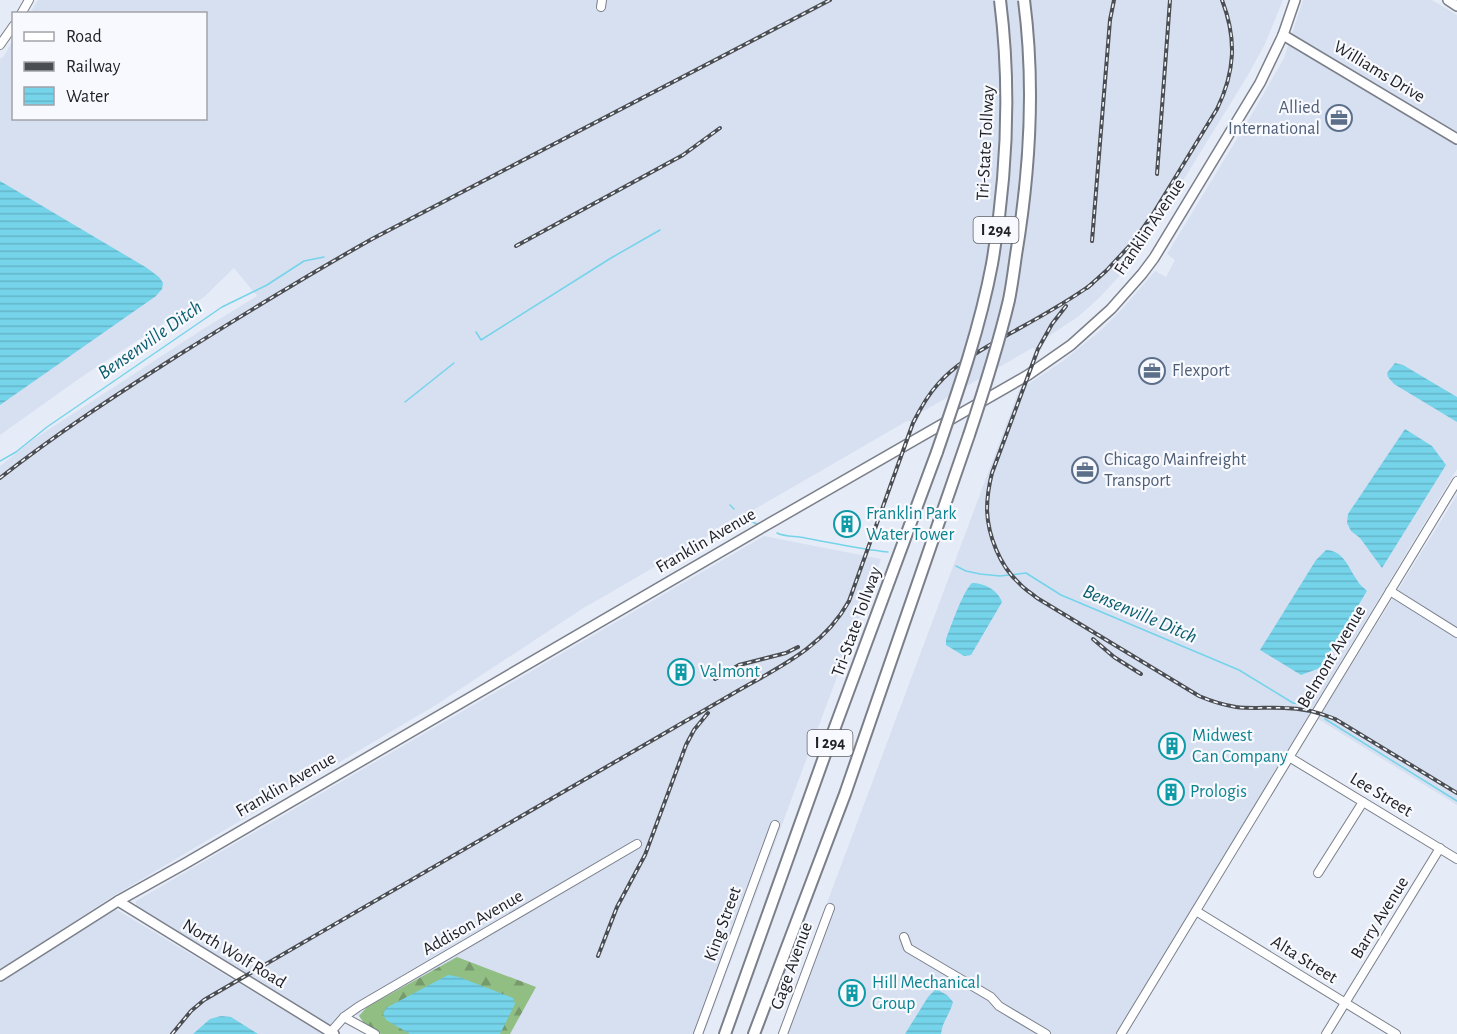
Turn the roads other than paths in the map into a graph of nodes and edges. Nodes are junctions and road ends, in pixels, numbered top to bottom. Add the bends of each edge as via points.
1 (1000, 0) edge
2 (1024, 0) edge
3 (1295, 0) edge
4 (1448, 0) edge
5 (1457, 6) edge
6 (12, 28) edge
7 (1283, 35) junction
8 (0, 45) edge
9 (1457, 139) edge
10 (1457, 481) edge
11 (1390, 591) junction
12 (1457, 633) edge
13 (1289, 757) junction
14 (1363, 802) junction
15 (775, 825) dead end
16 (637, 844) dead end
17 (1440, 848) junction
18 (1457, 859) edge
19 (1318, 873) dead end
20 (118, 901) junction
21 (830, 908) dead end
22 (1196, 911) junction
23 (904, 937) dead end
24 (0, 976) edge
25 (1345, 1004) junction
26 (344, 1017) junction
27 (331, 1033) edge
28 (375, 1034) edge
29 (698, 1034) edge
30 (725, 1034) edge
31 (754, 1034) edge
32 (783, 1034) edge
33 (1046, 1034) edge
34 (1121, 1034) edge
35 (1326, 1034) edge
36 (1396, 1034) edge

1 - 30 highway, Tri-State Tollway / I 294, bridge via 1006,120 992,264 979,318 937,452
2 - 31 highway, I 294, bridge via 1030,96 1023,217 994,360 845,795
3 - 7 main road, Franklin Avenue
4 - 5 main road
6 - 8 street
7 - 9 main road, Williams Drive
7 - 20 main road, Franklin Avenue via 1260,83 1154,258 1111,309 1071,345 1028,375
10 - 11 street, Belmont Avenue
11 - 12 street
11 - 13 street, Belmont Avenue
13 - 14 street, Lee Street
13 - 22 street, Belmont Avenue
14 - 17 street, Lee Street
14 - 19 street
15 - 29 street, King Street
16 - 26 street, Addison Avenue
17 - 18 street, Lee Street
17 - 25 street, Barry Avenue
20 - 24 main road, Franklin Avenue
20 - 27 main road, North Wolf Road
21 - 32 street, Gage Avenue
22 - 25 street, Alta Street
22 - 34 street, Belmont Avenue
23 - 33 street via 908,948
25 - 35 street, Barry Avenue
25 - 36 street, Alta Street
26 - 27 street, Addison Avenue
26 - 28 street

